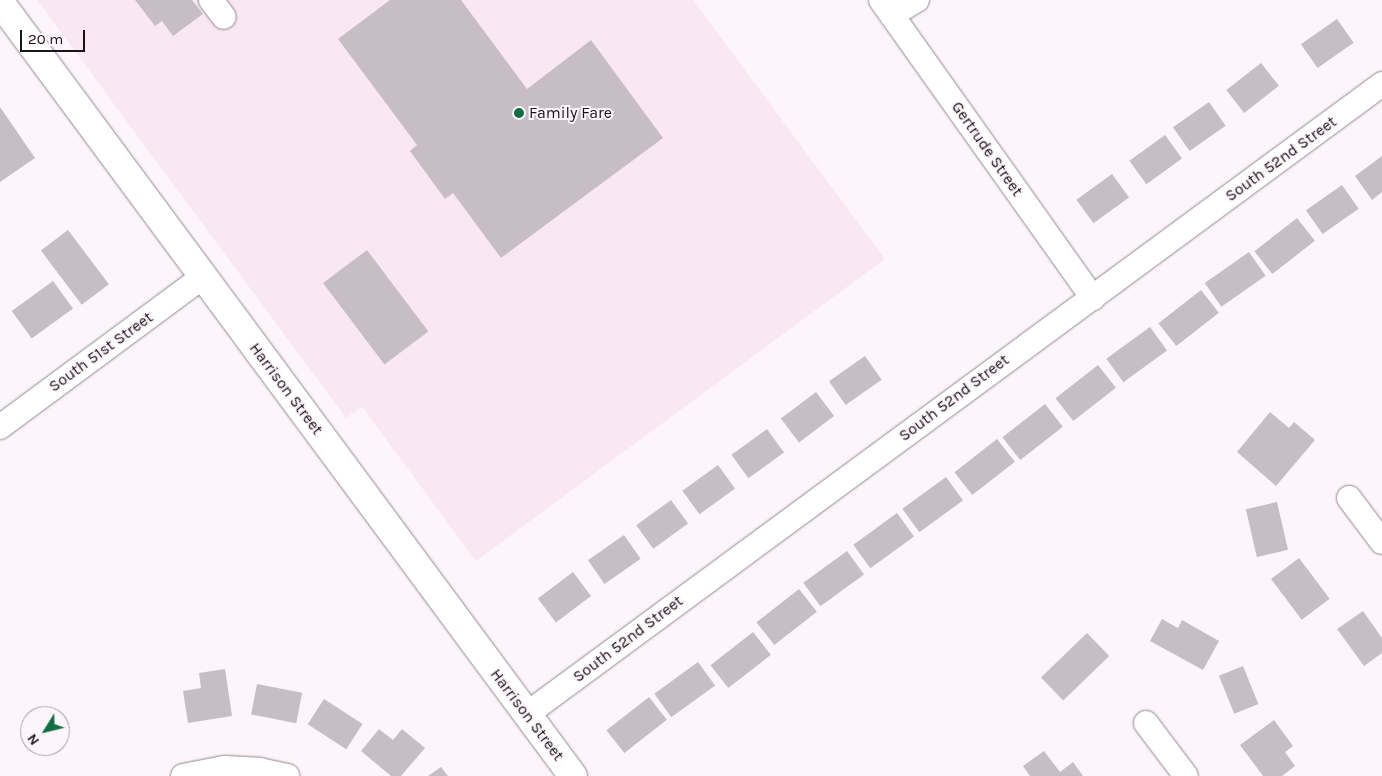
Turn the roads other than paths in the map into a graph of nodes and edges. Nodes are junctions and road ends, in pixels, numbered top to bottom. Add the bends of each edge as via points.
1 (917, 0) edge
2 (0, 2) edge
3 (886, 8) edge
4 (1382, 84) edge
5 (203, 277) junction
6 (1093, 298) junction
7 (0, 427) edge
8 (1349, 498) dead end
9 (1382, 542) edge
10 (527, 714) junction
11 (1146, 723) dead end
12 (183, 776) edge
13 (287, 776) edge
14 (572, 776) edge
15 (1186, 776) edge

1 - 3 street
2 - 5 main road, Harrison Street
3 - 6 street, Gertrude Street
4 - 6 street, South 52nd Street
5 - 7 street, South 51st Street
5 - 10 main road, Harrison Street
6 - 10 street, South 52nd Street via 1030,341
8 - 9 street
10 - 14 main road, Harrison Street
11 - 15 street
12 - 13 street via 224,768

